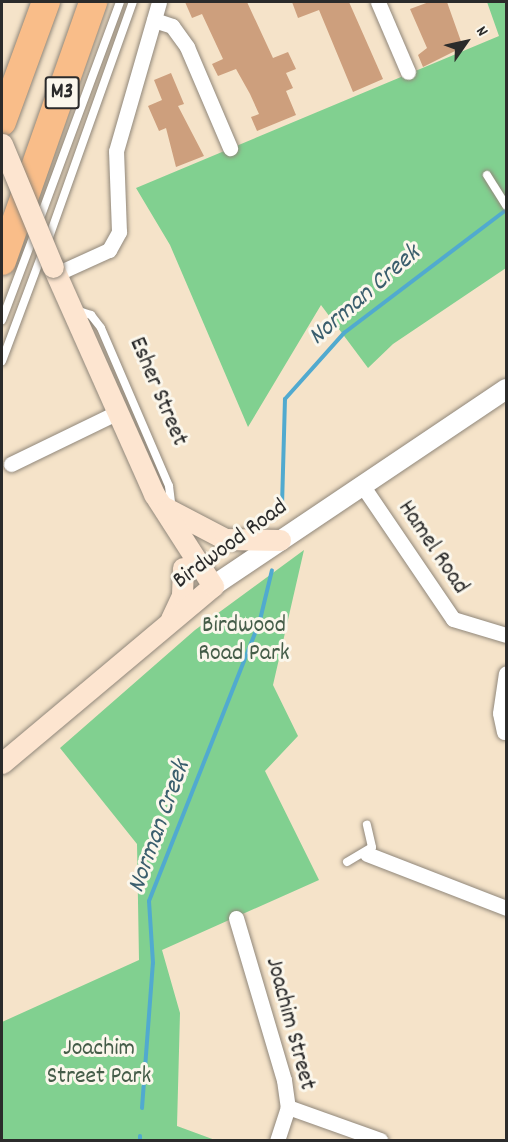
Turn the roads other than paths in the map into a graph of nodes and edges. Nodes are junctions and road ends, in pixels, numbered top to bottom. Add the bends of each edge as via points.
1 (46, 2) edge
2 (93, 2) edge
3 (120, 2) edge
4 (133, 2) edge
5 (159, 2) edge
6 (378, 2) edge
7 (154, 20) junction
8 (408, 72) dead end
9 (2, 122) edge
10 (2, 144) edge
11 (230, 148) dead end
12 (486, 175) dead end
13 (507, 205) edge
14 (2, 261) edge
15 (55, 270) junction
16 (72, 310) junction
17 (2, 320) edge
18 (2, 361) edge
19 (507, 389) edge
20 (118, 412) junction
21 (11, 464) dead end
22 (362, 485) junction
23 (164, 504) junction
24 (280, 540) joint
25 (255, 550) junction
26 (183, 568) junction
27 (207, 590) junction
28 (168, 623) junction
29 (507, 635) edge
30 (507, 673) edge
31 (504, 732) dead end
32 (2, 763) edge
33 (367, 825) dead end
34 (367, 854) junction
35 (347, 862) dead end
36 (507, 908) edge
37 (236, 918) dead end
38 (288, 1107) junction
39 (277, 1140) edge
40 (380, 1140) edge

1 - 9 highway, M3
2 - 14 highway, M3
3 - 17 lane
4 - 18 lane
5 - 7 street
6 - 8 street
7 - 11 street via 172,26 187,47
7 - 15 street via 116,151 116,241 110,250
10 - 15 main road, Esher Street, bridge
12 - 13 lane
15 - 16 main road, Esher Street
16 - 20 main road, Esher Street
16 - 23 lane, Esher Street via 91,315 101,328 169,486
19 - 22 street, Birdwood Road
20 - 21 street
20 - 23 main road, Esher Street
22 - 24 street, Birdwood Road
22 - 29 street, Hamel Road via 453,618 474,629
23 - 25 main road via 218,537
23 - 26 main road, Esher Street via 157,513
23 - 27 main road, Esher Street
24 - 25 main road
25 - 27 street, Birdwood Road
26 - 27 main road, Esher Street
26 - 28 main road via 182,595
27 - 28 main road, Birdwood Road
28 - 32 main road, Birdwood Road
30 - 31 street via 500,713
33 - 34 lane via 372,847
34 - 35 lane
34 - 36 street
37 - 38 street, Joachim Street
38 - 39 street, Joachim Street
38 - 40 street

